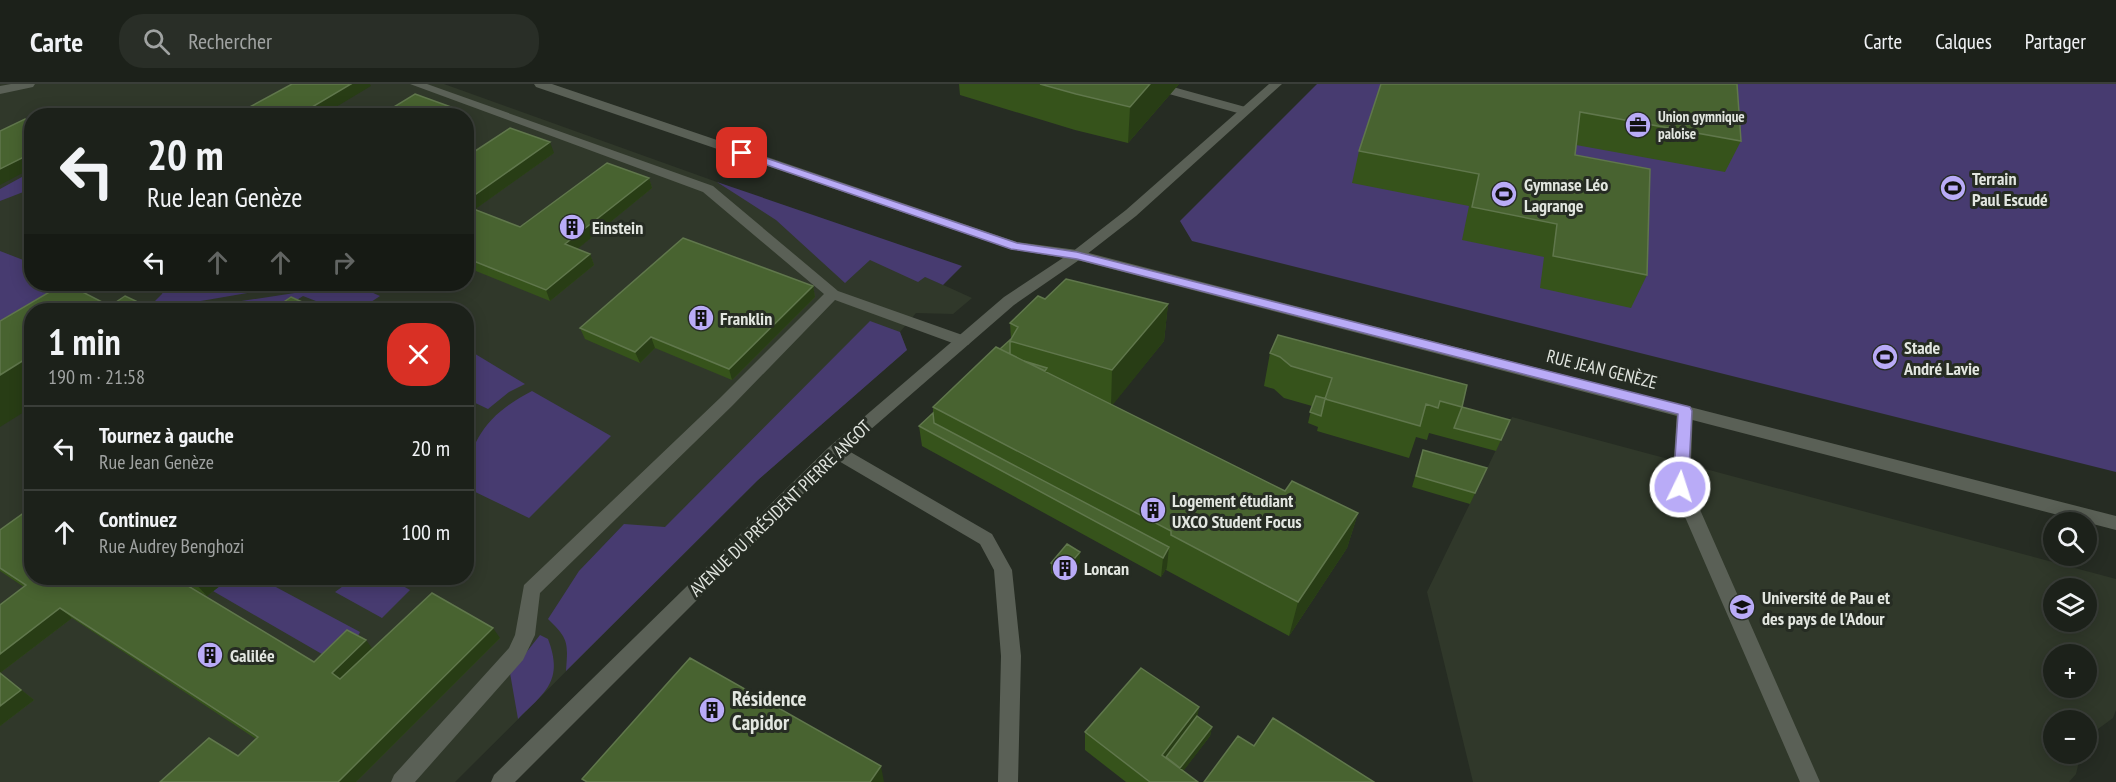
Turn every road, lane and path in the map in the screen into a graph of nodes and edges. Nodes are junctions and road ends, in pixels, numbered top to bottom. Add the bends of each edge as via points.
1 (29, 84) edge
2 (416, 84) edge
3 (540, 84) edge
4 (1276, 84) edge
5 (0, 90) edge
6 (1173, 91) dead end
7 (1245, 111) junction
8 (1077, 255) junction
9 (833, 294) junction
10 (963, 341) junction
11 (1685, 411) junction
12 (836, 451) junction
13 (2116, 523) edge
14 (401, 782) edge
15 (501, 782) edge
16 (1008, 782) edge
17 (1810, 782) edge

1 - 5 street
2 - 9 street via 708,189
3 - 8 street, RUE JEAN GENÈZE via 1015,246
4 - 7 street, AVENUE DU PRÉSIDENT PIERRE ANGOT
6 - 7 street
7 - 8 street, AVENUE DU PRÉSIDENT PIERRE ANGOT via 1131,213
8 - 10 street, AVENUE DU PRÉSIDENT PIERRE ANGOT via 1009,301
8 - 11 street, RUE JEAN GENÈZE
9 - 10 street
9 - 14 street via 531,590 525,635 516,654
10 - 12 street, AVENUE DU PRÉSIDENT PIERRE ANGOT
11 - 13 street, RUE JEAN GENÈZE
11 - 17 street via 1680,487
12 - 15 street, AVENUE DU PRÉSIDENT PIERRE ANGOT
12 - 16 street via 986,539 1003,570 1011,656

